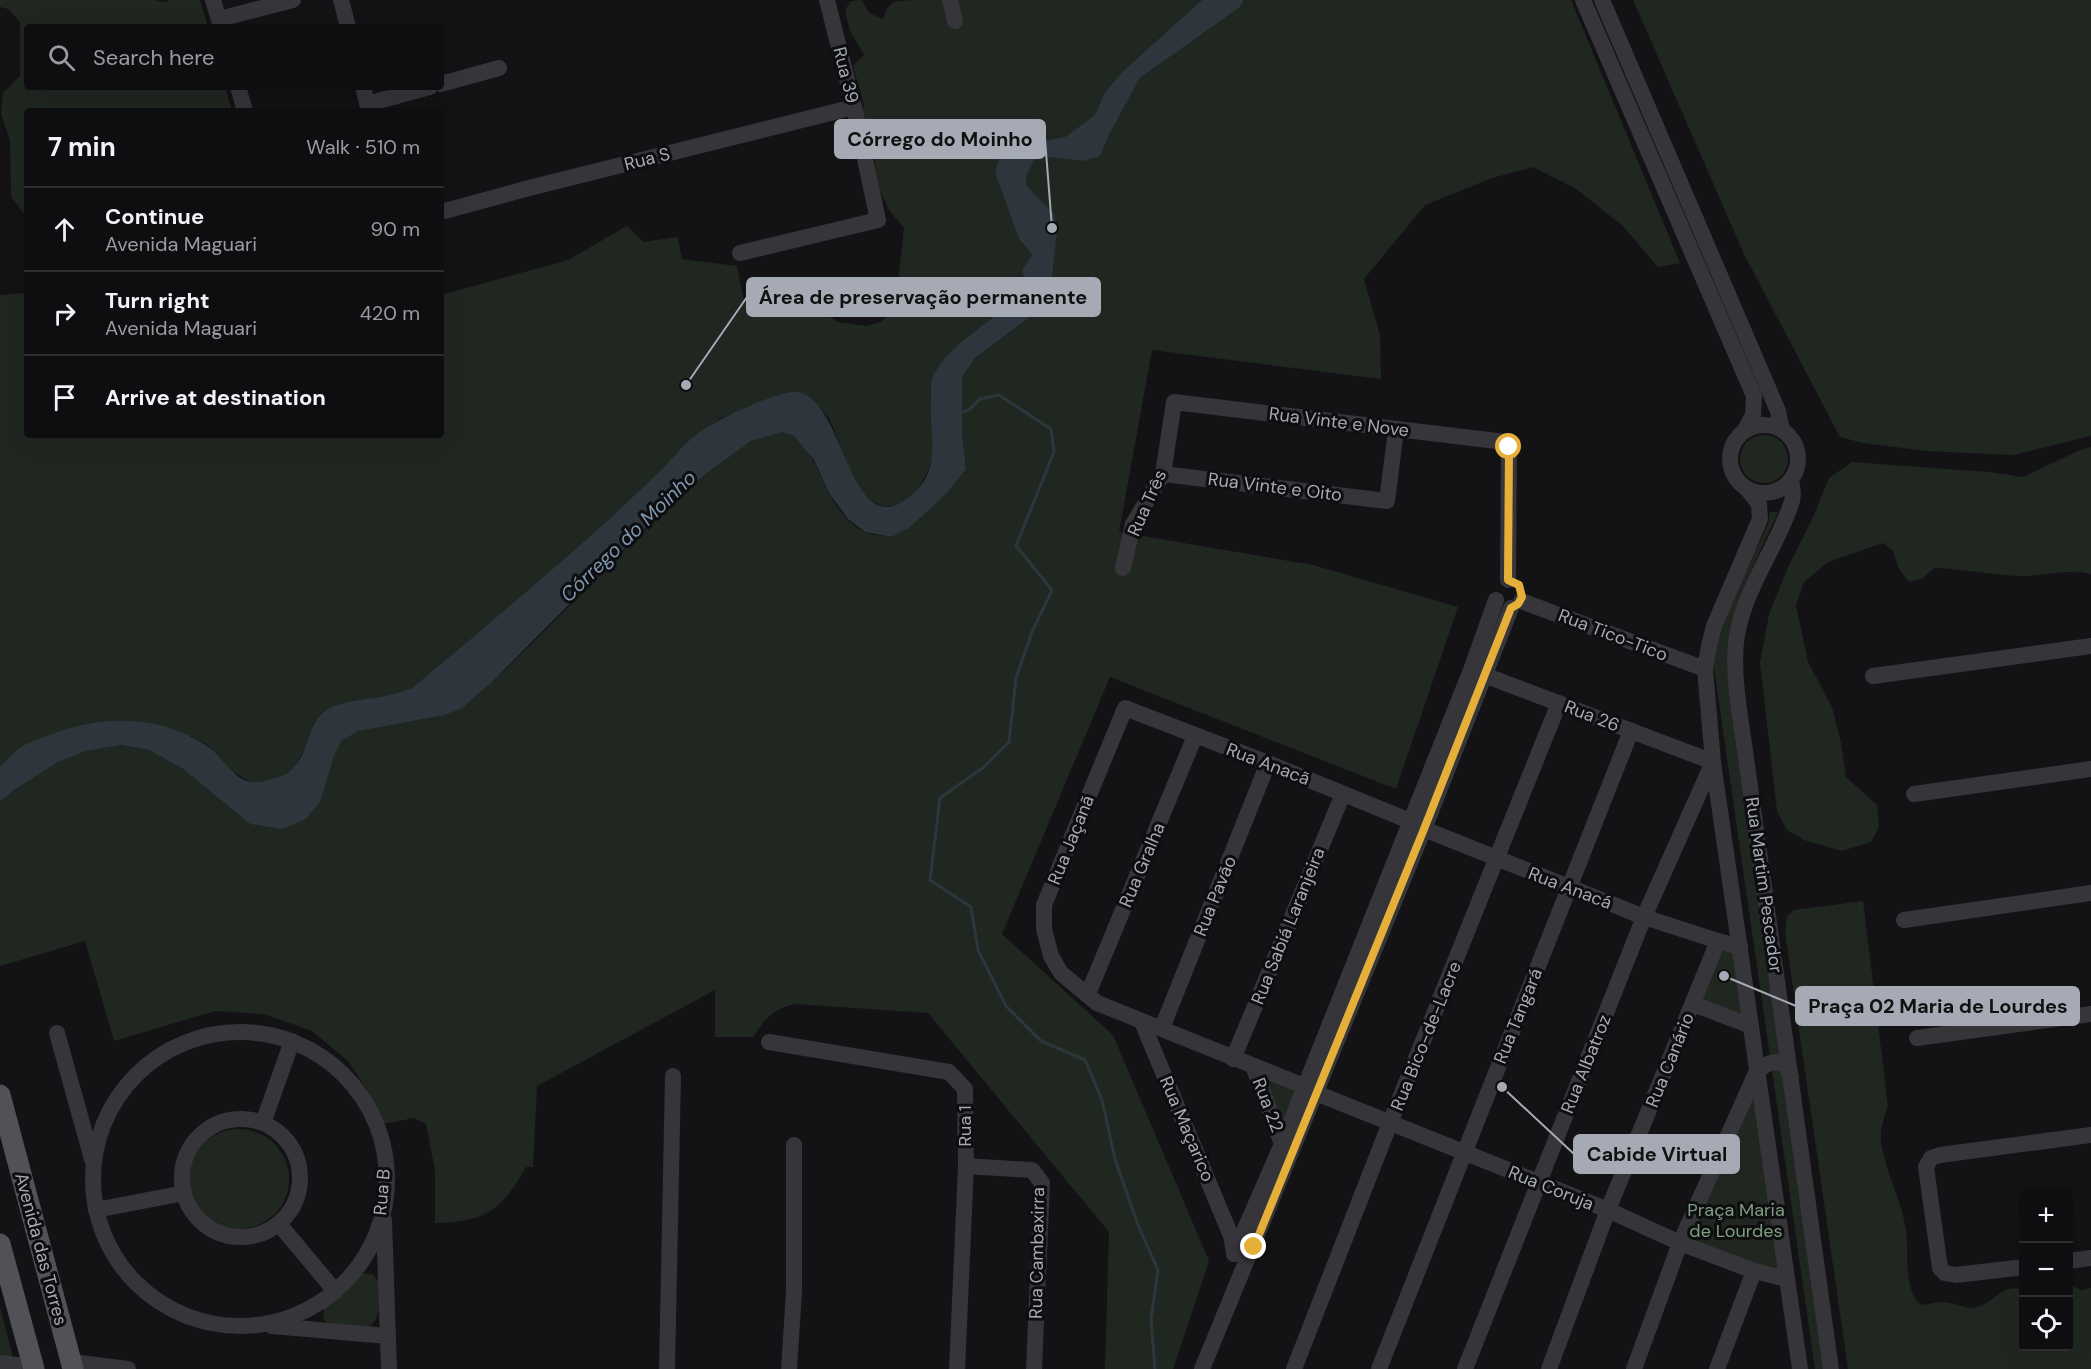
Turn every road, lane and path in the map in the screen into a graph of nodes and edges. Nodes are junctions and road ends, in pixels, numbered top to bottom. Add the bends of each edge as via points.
1 (213, 0) edge
2 (293, 0) edge
3 (340, 0) edge
4 (827, 0) edge
5 (950, 0) edge
6 (1583, 0) edge
7 (1602, 0) edge
8 (955, 21) dead end
9 (220, 23) edge
10 (347, 24) edge
11 (499, 69) dead end
12 (444, 83) edge
13 (239, 90) edge
14 (364, 90) edge
15 (421, 90) edge
16 (368, 107) edge
17 (854, 107) junction
18 (244, 108) edge
19 (444, 211) edge
20 (740, 253) dead end
21 (1174, 402) joint
22 (1396, 430) junction
23 (1745, 430) junction
24 (1782, 430) junction
25 (1163, 474) junction
26 (1791, 482) junction
27 (1748, 490) junction
28 (1123, 568) dead end
29 (1508, 580) junction
30 (1509, 603) junction
31 (2091, 646) edge
32 (1705, 669) junction
33 (1478, 672) junction
34 (1873, 676) dead end
35 (1559, 703) junction
36 (1125, 708) joint
37 (1631, 730) junction
38 (1195, 736) junction
39 (1713, 762) junction
40 (1268, 763) junction
41 (2091, 769) edge
42 (1343, 794) junction
43 (1914, 794) dead end
44 (1417, 825) junction
45 (1497, 860) junction
46 (1570, 888) junction
47 (2091, 893) edge
48 (1644, 917) junction
49 (1904, 920) dead end
50 (1718, 941) junction
51 (1740, 947) junction
52 (1061, 973) joint
53 (1088, 994) junction
54 (1693, 1004) junction
55 (2091, 1014) edge
56 (1142, 1022) junction
57 (1751, 1026) junction
58 (1162, 1028) junction
59 (57, 1033) dead end
60 (1917, 1038) dead end
61 (292, 1041) junction
62 (769, 1042) dead end
63 (1233, 1059) junction
64 (1253, 1066) junction
65 (1756, 1073) junction
66 (673, 1076) dead end
67 (1791, 1077) junction
68 (1310, 1090) junction
69 (0, 1095) edge
70 (0, 1121) edge
71 (262, 1123) junction
72 (1390, 1123) junction
73 (2091, 1135) edge
74 (1282, 1144) junction
75 (794, 1145) dead end
76 (1463, 1153) junction
77 (93, 1166) junction
78 (966, 1166) junction
79 (1538, 1183) junction
80 (184, 1193) junction
81 (28, 1203) junction
82 (96, 1210) junction
83 (384, 1210) junction
84 (1608, 1210) junction
85 (279, 1224) junction
86 (1680, 1243) junction
87 (0, 1244) edge
88 (1241, 1248) junction
89 (2091, 1258) edge
90 (2073, 1260) edge
91 (2019, 1268) edge
92 (1754, 1271) junction
93 (387, 1275) junction
94 (350, 1276) junction
95 (1786, 1279) junction
96 (335, 1291) junction
97 (321, 1302) junction
98 (257, 1325) junction
99 (322, 1329) junction
100 (388, 1336) junction
101 (0, 1363) edge
102 (73, 1366) edge
103 (33, 1368) edge
104 (128, 1369) edge
105 (389, 1369) edge
106 (667, 1369) edge
107 (789, 1369) edge
108 (957, 1369) edge
109 (1034, 1369) edge
110 (1202, 1369) edge
111 (1294, 1369) edge
112 (1379, 1369) edge
113 (1465, 1369) edge
114 (1549, 1369) edge
115 (1634, 1369) edge
116 (1717, 1369) edge
117 (1800, 1369) edge
118 (1831, 1369) edge

1 - 9 street
2 - 9 street
3 - 10 street
4 - 17 street, Rua 39
5 - 8 street
6 - 23 street, Rua Martim Pescador via 1754,396 1754,415
7 - 24 street, Rua Martim Pescador via 1778,411
11 - 12 street
13 - 18 street
14 - 16 street
15 - 16 street
17 - 19 street, Rua S
17 - 20 street, Rua 39 via 878,220
21 - 22 street, Rua Vinte e Nove
21 - 25 street, Rua Três
22 - 25 street, Rua Vinte e Oito via 1387,501
22 - 29 street, Rua Vinte e Nove via 1505,442 1509,447
23 - 24 street via 1763,425
23 - 27 street, Rua Martim Pescador via 1732,446 1730,466
24 - 26 street, Rua Martim Pescador via 1791,437 1799,459
25 - 28 street, Rua Três via 1133,524
26 - 27 street via 1771,494
26 - 67 street, Rua Martim Pescador via 1792,503 1742,616 1736,663
27 - 32 street, Rua Martim Pescador via 1759,504 1760,519 1714,626
29 - 30 street via 1497,587
29 - 30 street via 1521,589
30 - 32 street, Rua Tico-Tico
30 - 33 street
31 - 34 street
32 - 39 street, Rua Martim Pescador
33 - 35 street, Rua 26
33 - 44 street
35 - 37 street, Rua 26
35 - 45 street, Rua Bico-de-Lacre
36 - 38 street, Rua Anacã
36 - 52 street, Rua Jaçanã via 1044,905 1044,929 1051,956
37 - 39 street, Rua 26
37 - 46 street, Rua Tangará
38 - 40 street, Rua Anacã
38 - 53 street, Rua Gralha
39 - 48 street, Rua Albatroz
39 - 51 street, Rua Martim Pescador
40 - 42 street, Rua Anacã
40 - 58 street, Rua Pavão
41 - 43 street
42 - 44 street, Rua Anacã
42 - 63 street, Rua Sabiá Laranjeira
44 - 45 street, Rua Anacá
44 - 68 street
45 - 46 street, Rua Anacá
45 - 72 street, Rua Bico-de-Lacre
46 - 48 street, Rua Anacá
46 - 76 street, Rua Tangará
47 - 49 street
48 - 50 street, Rua Anacá
48 - 79 street, Rua Albatroz
50 - 51 street
50 - 54 street, Rua Canário
51 - 57 street, Rua Martim Pescador
52 - 53 street, Rua Coruja
53 - 56 street, Rua Coruja via 1097,1003
54 - 57 street
54 - 84 street, Rua Canário
55 - 60 street
56 - 58 street, Rua Coruja
56 - 88 street, Rua Maçarico
57 - 65 street, Rua Martim Pescador
58 - 63 street, Rua Coruja
59 - 77 street, Rua B
61 - 71 street
61 - 77 street, Rua B via 265,1034 230,1032 211,1034 161,1054 140,1070 112,1106 98,1139
61 - 83 street, Rua B via 313,1051 349,1081 374,1119 386,1164
62 - 78 street, Rua 1 via 949,1072 965,1089
63 - 64 street, Rua Coruja
64 - 68 street, Rua Coruja
64 - 74 street, Rua 22
65 - 67 street via 1767,1063 1777,1062 1786,1066
65 - 86 street
65 - 95 street, Rua Martim Pescador
66 - 106 street
67 - 118 street, Rua Martim Pescador
68 - 72 street, Rua Coruja
68 - 74 street
68 - 88 street
69 - 81 main road, Avenida das Torres
70 - 81 main road via 13,1172
71 - 80 street via 240,1118 222,1121 206,1130 185,1158
71 - 85 street via 274,1128 297,1157 298,1193
72 - 76 street, Rua Coruja
72 - 111 street, Rua Bico-de-Lacre
73 - 91 street via 1940,1155 1931,1158 1926,1167 1940,1268 1946,1274 1956,1275
74 - 88 street
75 - 107 street via 794,1292
76 - 79 street, Rua Coruja
76 - 112 street, Rua Tangará
77 - 82 street, Rua B
78 - 108 street, Rua 1
78 - 109 street, Rua Cambaxirra via 1032,1170 1042,1184
79 - 84 street, Rua Coruja
79 - 113 street, Rua Albatroz
80 - 82 street
80 - 85 street via 199,1218 223,1234 243,1237
81 - 102 main road, Avenida das Torres
82 - 98 street, Rua B via 117,1259 134,1281 155,1298 204,1321 230,1326
83 - 93 street
83 - 94 street, Rua B via 365,1256
84 - 86 street, Rua Coruja
84 - 114 street, Rua Canário
85 - 96 street
86 - 92 street, Rua Coruja
86 - 115 street
87 - 103 main road
88 - 110 street via 1239,1284
89 - 90 street
92 - 95 street, Rua Coruja
92 - 116 street
93 - 94 street via 365,1268
93 - 100 street
94 - 96 street, Rua B
95 - 117 street, Rua Martim Pescador
96 - 97 street, Rua B
97 - 98 street, Rua B via 291,1317
97 - 99 street via 316,1307
98 - 99 street
99 - 100 street
100 - 105 street
101 - 103 street
102 - 104 street

